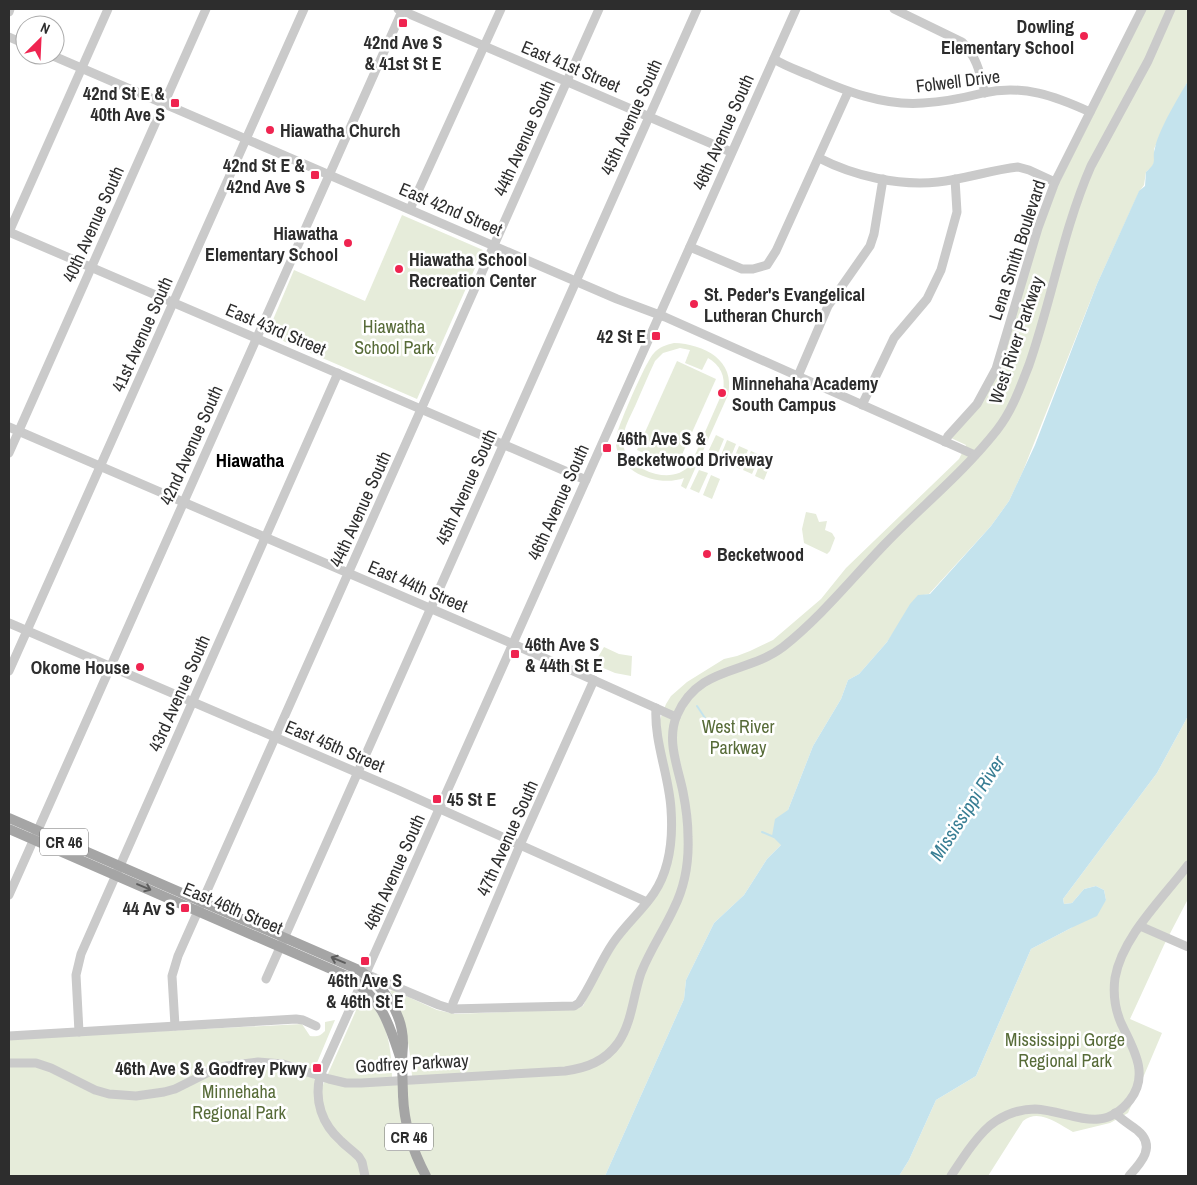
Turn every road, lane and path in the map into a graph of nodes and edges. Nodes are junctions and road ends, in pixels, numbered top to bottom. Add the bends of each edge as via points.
1 (108, 9) edge
2 (206, 9) edge
3 (304, 9) edge
4 (401, 9) edge
5 (501, 9) edge
6 (599, 9) edge
7 (697, 9) edge
8 (796, 9) edge
9 (894, 9) edge
10 (1142, 9) edge
11 (1171, 9) edge
12 (484, 46) junction
13 (774, 59) junction
14 (65, 61) edge
15 (82, 68) junction
16 (567, 82) junction
17 (848, 92) junction
18 (985, 92) junction
19 (164, 104) junction
20 (1090, 112) junction
21 (649, 117) junction
22 (246, 139) junction
23 (731, 152) junction
24 (819, 158) junction
25 (329, 174) junction
26 (883, 179) junction
27 (955, 179) junction
28 (1055, 182) junction
29 (410, 210) junction
30 (9, 232) edge
31 (494, 245) junction
32 (690, 247) junction
33 (92, 268) junction
34 (576, 281) junction
35 (174, 303) junction
36 (659, 314) junction
37 (256, 338) junction
38 (338, 373) junction
39 (798, 376) junction
40 (862, 404) junction
41 (421, 409) junction
42 (9, 427) edge
43 (18, 431) junction
44 (945, 442) junction
45 (504, 444) junction
46 (9, 453) edge
47 (975, 456) junction
48 (100, 467) junction
49 (586, 480) junction
50 (184, 502) junction
51 (266, 538) junction
52 (349, 574) junction
53 (430, 608) junction
54 (9, 623) edge
55 (27, 631) junction
56 (513, 644) junction
57 (110, 667) junction
58 (9, 671) edge
59 (594, 680) junction
60 (192, 702) junction
61 (656, 708) junction
62 (676, 717) junction
63 (275, 738) junction
64 (358, 773) junction
65 (440, 809) junction
66 (9, 818) edge
67 (9, 828) edge
68 (36, 835) junction
69 (520, 845) junction
70 (1188, 866) edge
71 (118, 871) junction
72 (9, 895) edge
73 (647, 902) junction
74 (200, 906) junction
75 (1140, 926) junction
76 (283, 942) junction
77 (1188, 948) edge
78 (366, 974) junction
79 (266, 978) dead end
80 (361, 985) junction
81 (376, 1002) junction
82 (350, 1009) junction
83 (452, 1009) junction
84 (175, 1026) junction
85 (316, 1026) dead end
86 (79, 1032) junction
87 (9, 1036) edge
88 (402, 1062) junction
89 (9, 1063) edge
90 (591, 1065) joint
91 (320, 1076) junction
92 (1115, 1113) junction
93 (365, 1176) edge
94 (426, 1176) edge
95 (951, 1176) edge
96 (1129, 1176) edge

1 - 15 street
2 - 19 street, 40th Avenue South
3 - 22 street, 41st Avenue South
4 - 12 street, East 41st Street
4 - 25 street, 42nd Avenue South
5 - 12 street
6 - 16 street, 44th Avenue South
7 - 21 street, 45th Avenue South
8 - 13 street, 46th Avenue South
9 - 18 street via 962,42 978,66
10 - 20 street, Lena Smith Boulevard
11 - 47 street, West River Parkway via 1148,61 1084,181 1070,219 1046,315 1011,410
12 - 16 street, East 41st Street
12 - 29 street
13 - 17 street, Folwell Drive
13 - 23 street, 46th Avenue South
14 - 15 street, East 42nd Street
15 - 19 street, East 42nd Street
15 - 30 street
16 - 21 street, East 41st Street
16 - 31 street, 44th Avenue South
17 - 18 street, Folwell Drive via 921,104
17 - 24 street
18 - 20 street, Folwell Drive via 1038,92
19 - 22 street, East 42nd Street
19 - 33 street, 40th Avenue South
20 - 28 street, Lena Smith Boulevard
21 - 23 street, East 41st Street
21 - 34 street, 45th Avenue South
22 - 25 street, East 42nd Street
22 - 35 street, 41st Avenue South
23 - 32 street, 46th Avenue South
24 - 26 street via 837,167
24 - 32 street via 767,265 742,269
25 - 29 street, East 42nd Street
25 - 37 street, 42nd Avenue South
26 - 27 street via 937,182
26 - 39 street via 870,246 828,306
27 - 28 street via 1018,167
27 - 40 street via 956,212 941,270 926,299 894,338
28 - 44 street, Lena Smith Boulevard via 996,369 977,404
29 - 31 street, East 42nd Street
30 - 33 street, East 43rd Street
31 - 34 street, East 42nd Street
31 - 41 street, 44th Avenue South
32 - 36 street, 46th Avenue South
33 - 35 street, East 43rd Street
33 - 43 street, 40th Avenue South
34 - 36 street, East 42nd Street
34 - 45 street, 45th Avenue South
35 - 37 street, East 43rd Street
35 - 48 street, 41st Avenue South
36 - 39 street, East 42nd Street
36 - 49 street, 46th Avenue South
37 - 38 street, East 43rd Street
37 - 50 street, 42nd Avenue South
38 - 41 street, East 43rd Street
38 - 51 street, 43rd Avenue South
39 - 40 street, East 42nd Street
40 - 44 street, East 42nd Street
41 - 45 street, East 43rd Street
41 - 52 street, 44th Avenue South
42 - 43 street, East 44th Street
43 - 46 street, 40th Avenue South
43 - 48 street, East 44th Street
44 - 47 street, East 42nd Street
45 - 49 street, East 43rd Street
45 - 53 street, 45th Avenue South
47 - 62 street, West River Parkway via 811,622 760,661 704,682
48 - 50 street, East 44th Street
48 - 55 street, 41st Avenue South
49 - 56 street, 46th Avenue South
50 - 51 street, East 44th Street
50 - 57 street, 42nd Avenue South
51 - 52 street, East 44th Street
51 - 60 street, 43rd Avenue South
52 - 53 street, East 44th Street
52 - 63 street, 44th Avenue South
53 - 56 street, East 44th Street
53 - 64 street, 45th Avenue South
54 - 55 street, East 45th Street
55 - 57 street, East 45th Street
55 - 58 street, 41st Avenue South
56 - 59 street, East 44th Street
56 - 65 street, 46th Avenue South
57 - 60 street, East 45th Street
57 - 68 street, 42nd Avenue South
59 - 61 street, East 44th Street
59 - 69 street, 47th Avenue South
60 - 63 street, East 45th Street
60 - 71 street, 43rd Avenue South
61 - 62 street, East 44th Street
61 - 73 street via 671,823 664,873
62 - 90 street, West River Parkway via 672,743 684,797 688,836 684,880 675,907 643,970 620,1041 604,1058
63 - 64 street, East 45th Street
63 - 74 street, 44th Avenue South
64 - 65 street, East 45th Street
64 - 76 street, 45th Avenue South
65 - 69 street, East 45th Street
65 - 78 street, 46th Avenue South
66 - 68 main road, East 46th Street / CR 46
67 - 68 main road, East 46th Street / CR 46
68 - 71 main road, East 46th Street / CR 46
68 - 72 street, 42nd Avenue South
69 - 73 street, East 45th Street
69 - 83 street, 47th Avenue South
70 - 75 street
71 - 74 main road, East 46th Street / CR 46
71 - 86 street, 43rd Avenue South via 78,966
73 - 83 street via 613,942 583,997 574,1006
74 - 76 main road, East 46th Street / CR 46
74 - 84 street, 44th Avenue South via 174,966
75 - 77 street
75 - 92 street via 1119,962 1114,990 1121,1022 1138,1057 1139,1075 1132,1097
78 -> 76 main road, East 46th Street / CR 46 via 340,961
76 - 79 street, 45th Avenue South
76 - 80 main road, East 46th Street / CR 46
78 - 80 street, 46th Avenue South
78 - 83 street, East 46th Street
78 - 88 main road, East 46th Street / CR 46 via 384,992 397,1015 403,1042
80 - 81 main road, East 46th Street / CR 46
80 - 82 street, 46th Avenue South
81 - 82 street via 363,999
81 - 88 main road, East 46th Street / CR 46 via 392,1029
82 - 91 street, 46th Avenue South
84 - 85 street via 296,1019
84 - 86 street
86 - 87 street
88 - 94 main road, East 46th Street / CR 46, bridge via 404,1110 410,1142
89 - 91 street, Godfrey Parkway via 36,1063 95,1090 124,1095 164,1092 213,1070 241,1063 283,1064
90 - 91 street, Godfrey Parkway via 565,1071 374,1083 346,1083
91 - 93 street via 317,1095 326,1122 362,1162
92 - 95 street via 1092,1120 1034,1109 1010,1114 988,1128
92 - 96 street via 1139,1132 1146,1143 1145,1156

